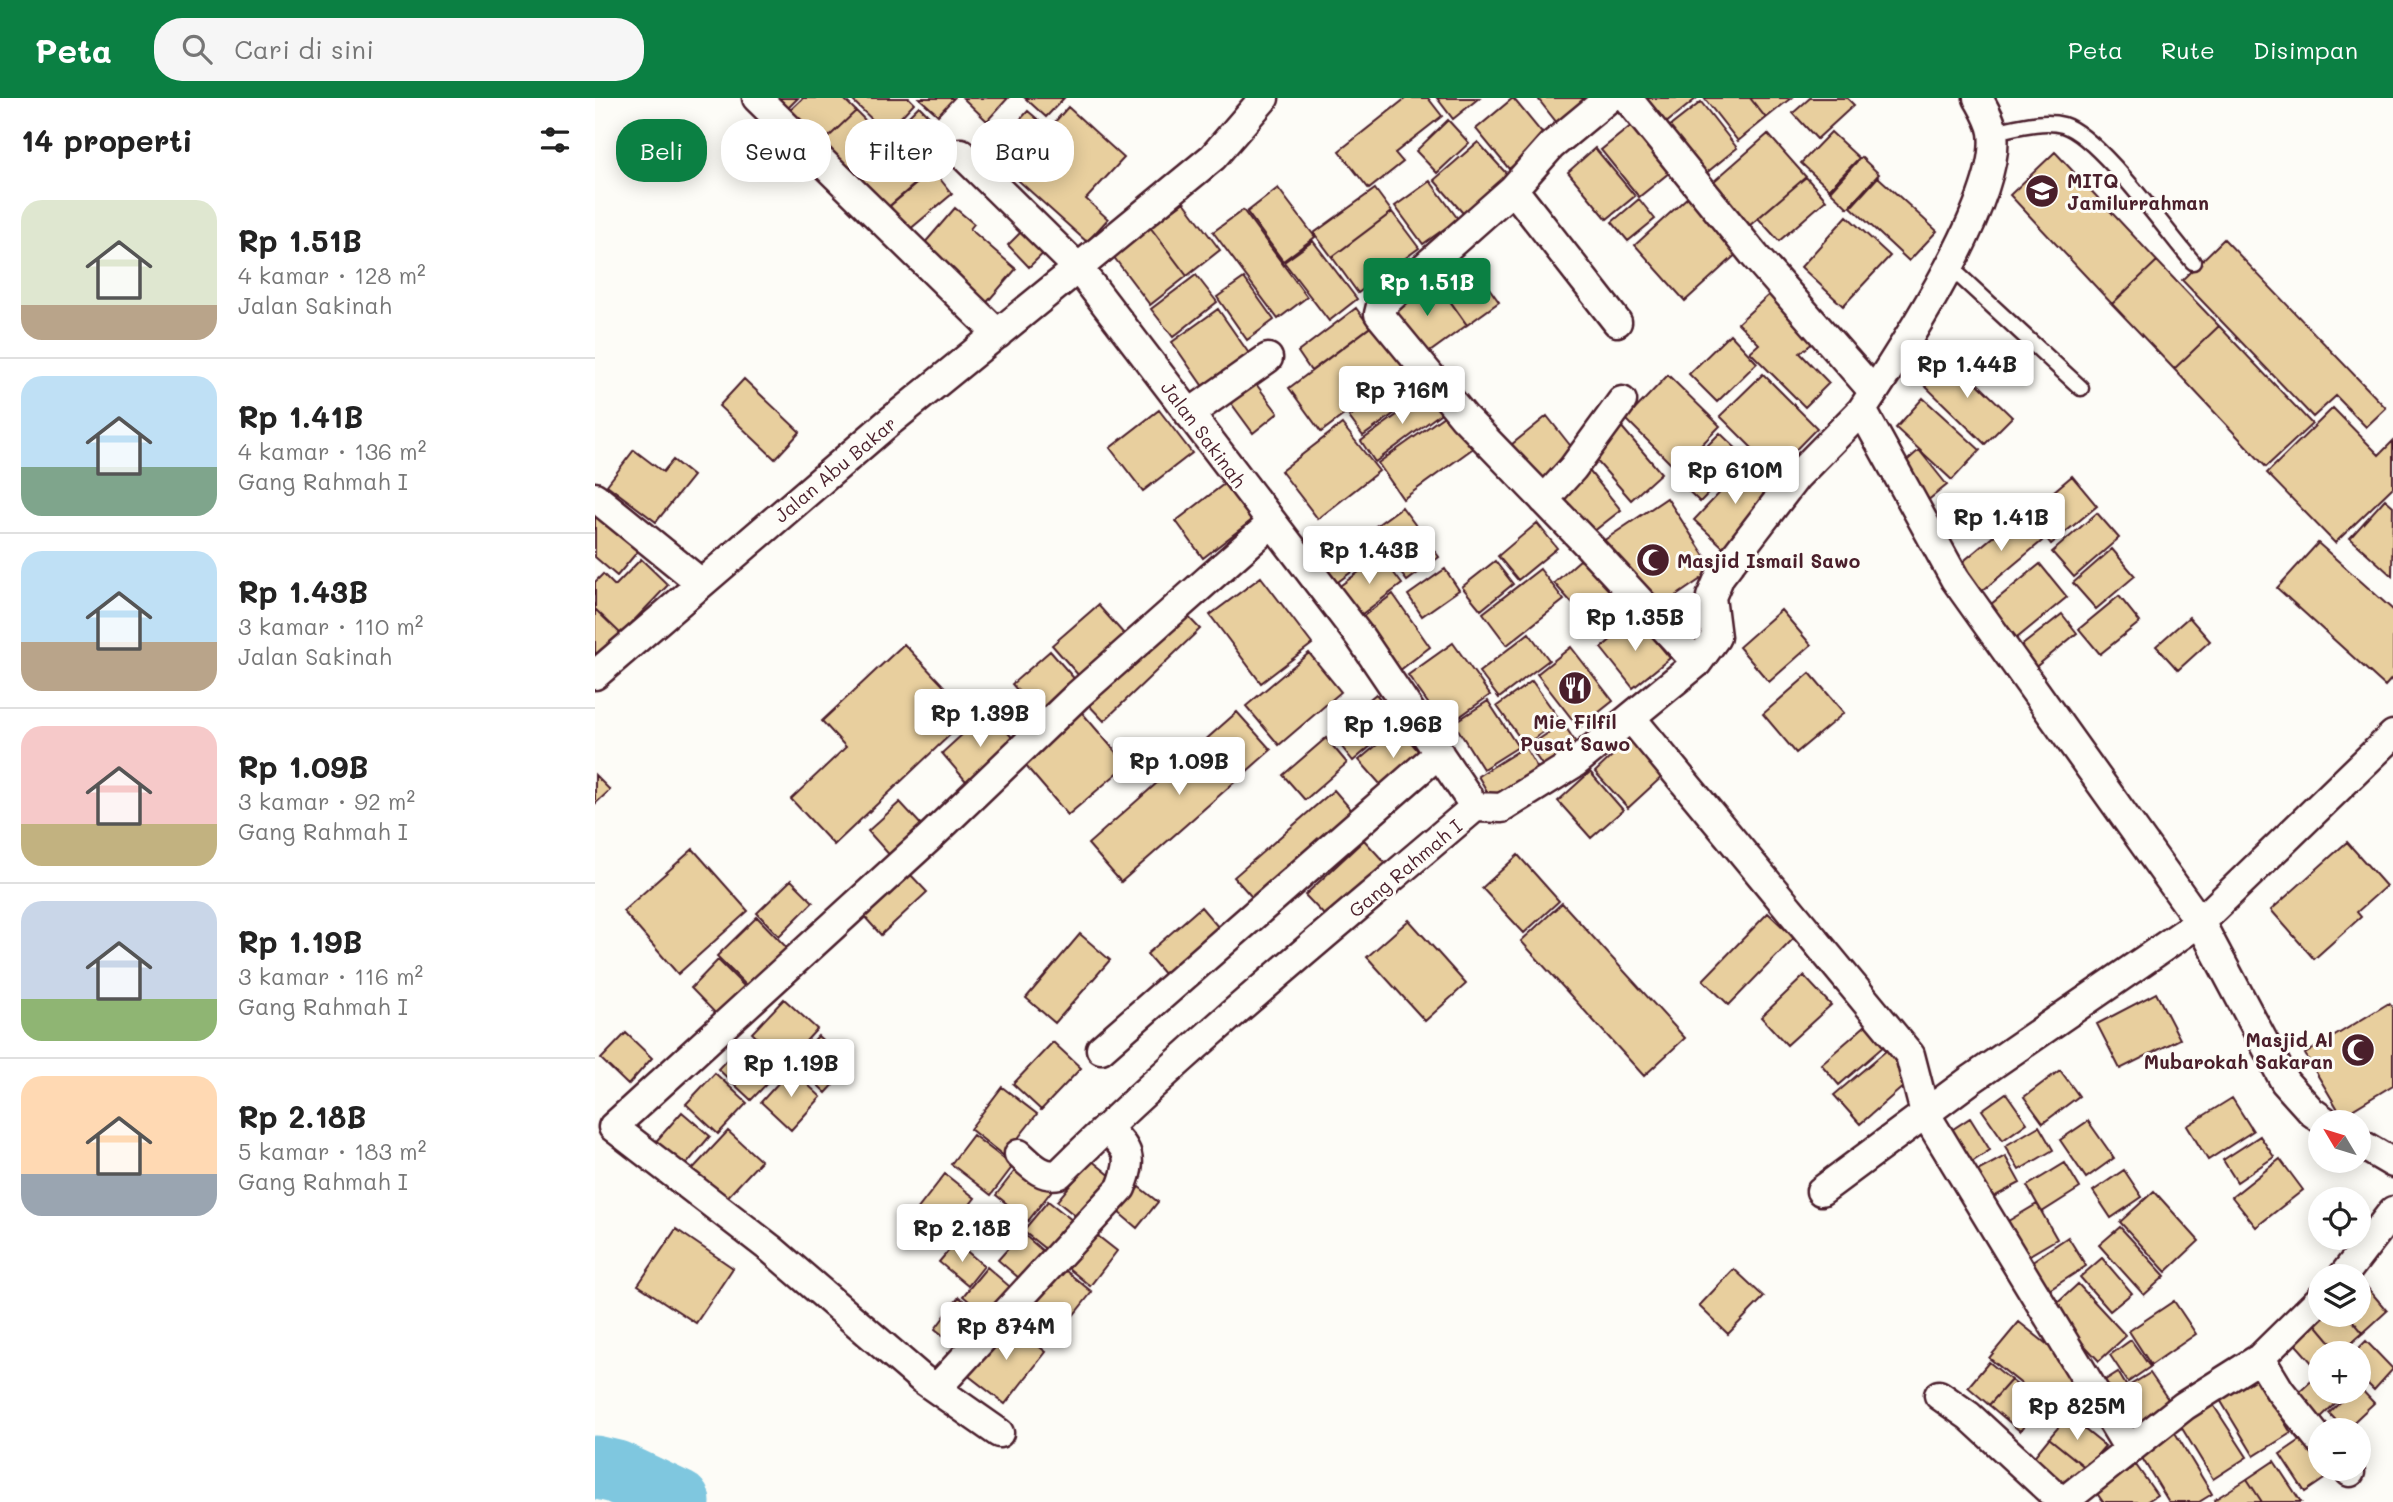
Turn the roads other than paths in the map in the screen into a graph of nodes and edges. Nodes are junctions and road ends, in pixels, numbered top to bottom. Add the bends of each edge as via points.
1 (757, 98) edge
2 (1264, 98) edge
3 (1609, 98) edge
4 (1626, 98) edge
5 (1978, 98) edge
6 (1993, 132) junction
7 (961, 153) dead end
8 (1513, 189) junction
9 (2193, 262) dead end
10 (1950, 267) junction
11 (1078, 268) junction
12 (1617, 321) dead end
13 (998, 334) junction
14 (1268, 358) dead end
15 (2081, 388) dead end
16 (1622, 401) dead end
17 (1868, 401) junction
18 (1189, 414) junction
19 (595, 498) edge
20 (1544, 500) junction
21 (1272, 523) junction
22 (701, 583) junction
23 (1697, 663) junction
24 (595, 675) edge
25 (1632, 719) junction
26 (2393, 735) edge
27 (1439, 753) junction
28 (1475, 807) junction
29 (2200, 922) junction
30 (1101, 1049) dead end
31 (2310, 1110) edge
32 (1924, 1112) junction
33 (604, 1121) edge
34 (1106, 1128) junction
35 (2371, 1150) edge
36 (1019, 1154) dead end
37 (2393, 1163) edge
38 (1821, 1191) dead end
39 (2393, 1211) edge
40 (2352, 1264) edge
41 (2308, 1311) edge
42 (2260, 1358) junction
43 (937, 1388) junction
44 (1939, 1395) dead end
45 (2308, 1426) edge
46 (999, 1433) dead end
47 (2130, 1449) junction
48 (2063, 1502) edge

1 - 13 street
2 - 11 street via 1213,157
3 - 8 street via 1551,146
4 - 17 street
5 - 6 street
6 - 9 lane via 2032,124 2062,125 2090,140
6 - 10 street, Gang Rahmah I via 1986,179
7 - 11 street, Jalan Sakinah
8 - 12 street
8 - 20 street via 1381,306 1379,314 1464,417
10 - 15 lane
10 - 17 street, Gang Rahmah I
11 - 13 street, Jalan Abu Bakar
11 - 18 street, Jalan Sakinah
13 - 22 street, Jalan Abu Bakar
14 - 18 street
16 - 20 street
17 - 23 street, Gang Rahmah I via 1796,477 1720,576 1711,597 1716,637
17 - 29 street via 1955,579
18 - 21 street, Jalan Sakinah
19 - 22 street
20 - 23 street
21 - 27 street, Jalan Sakinah via 1360,637
21 - 33 street via 1079,695 929,838
22 - 24 street, Jalan Abu Bakar
23 - 25 street, Gang Rahmah I
25 - 28 street, Gang Rahmah I via 1576,762 1502,808
25 - 32 street via 1910,1055
26 - 29 street
27 - 28 street, Jalan Sakinah
27 - 30 street
28 - 34 street, Gang Rahmah I
29 - 31 street via 2285,1082
29 - 32 street
32 - 38 street
32 - 47 street
33 - 43 street via 771,1249
34 - 36 street, Gang Rahmah I via 1059,1174 1049,1176
34 - 43 street via 1125,1146 1130,1165 1121,1188
35 - 37 street
39 - 40 street
41 - 42 street
42 - 45 street
42 - 47 street via 2184,1406
43 - 46 street
44 - 48 street via 1969,1416
47 - 48 street

